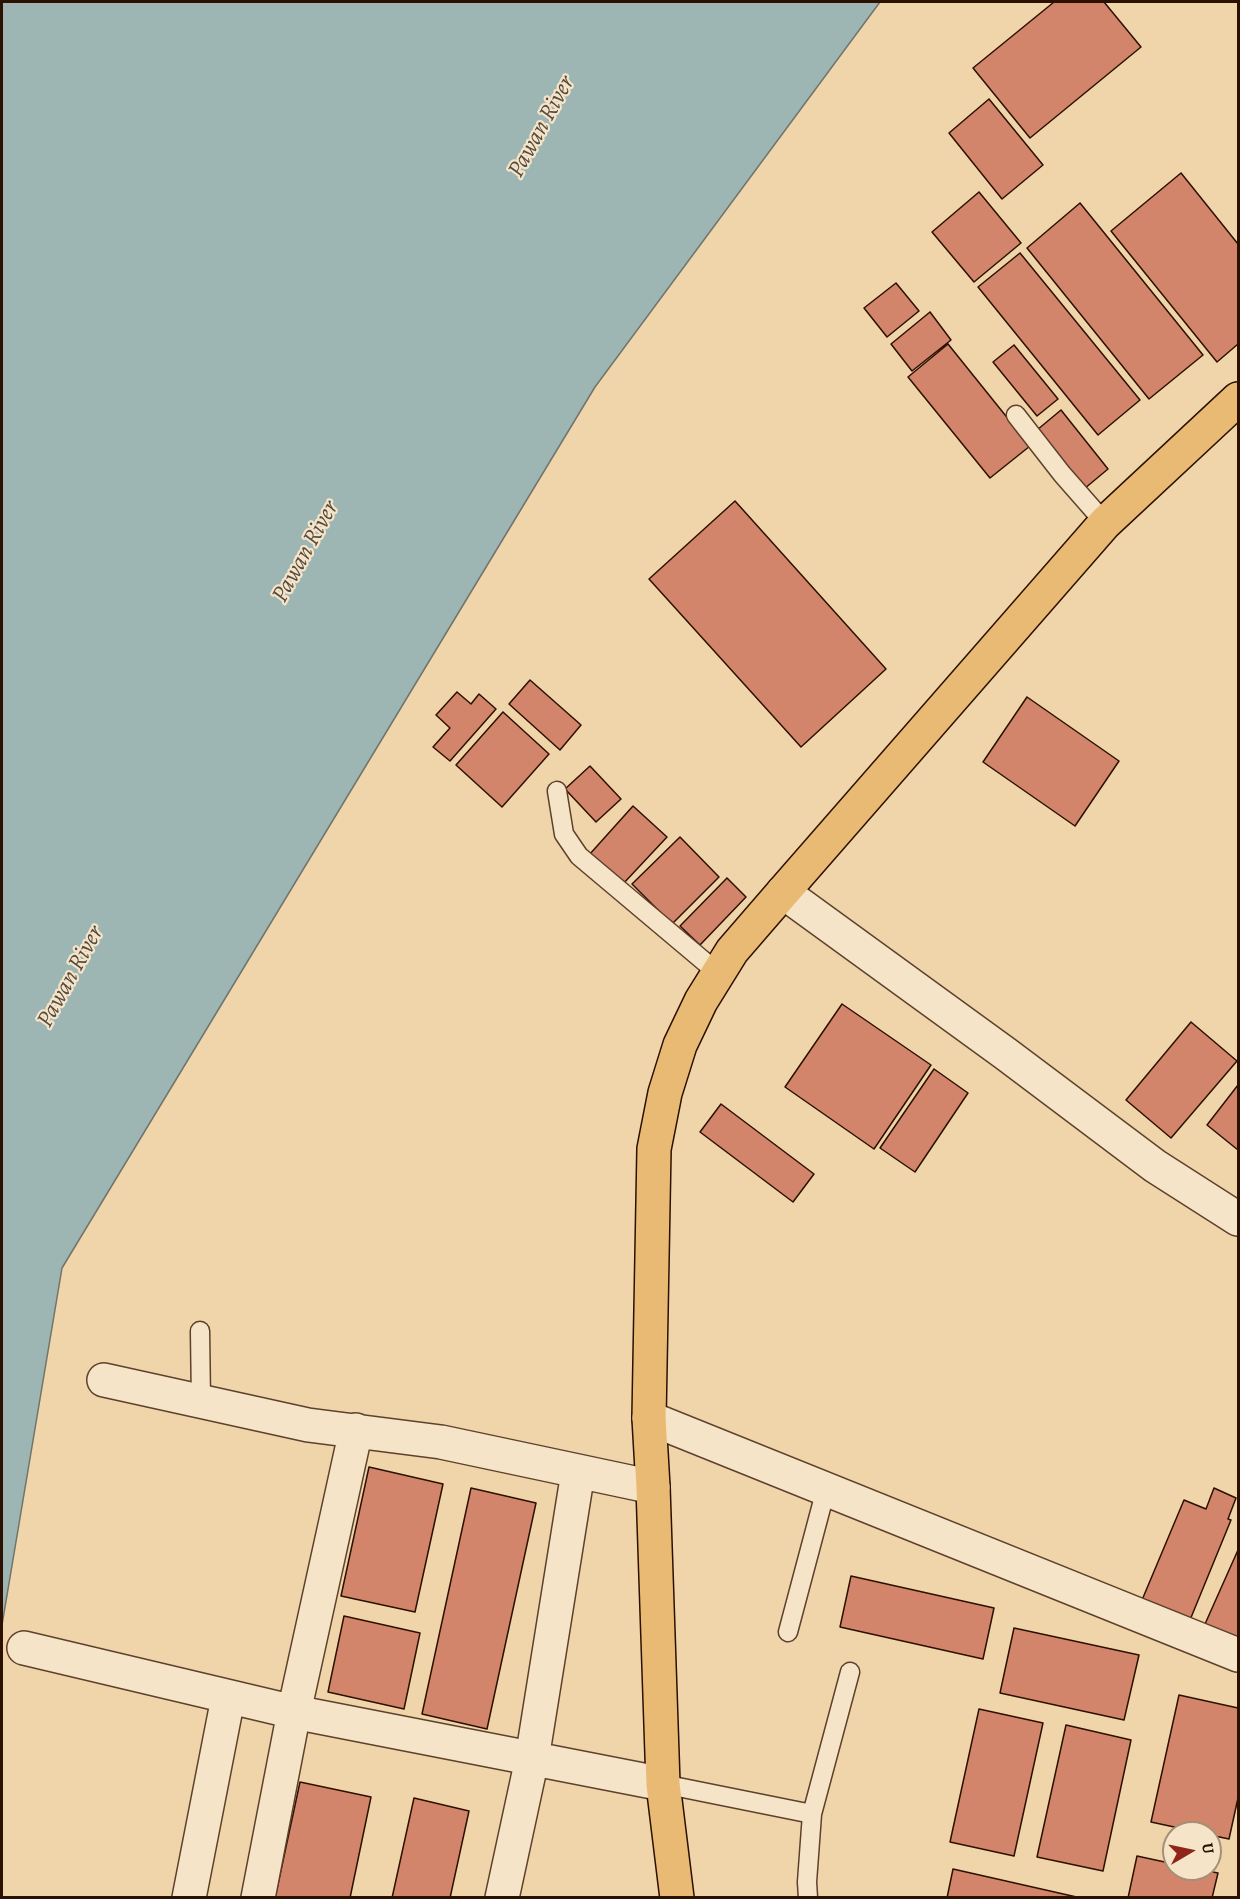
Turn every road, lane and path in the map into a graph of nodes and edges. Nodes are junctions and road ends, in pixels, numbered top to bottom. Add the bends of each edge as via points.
1 (1239, 399) edge
2 (1016, 415) dead end
3 (1105, 523) junction
4 (557, 791) dead end
5 (783, 892) junction
6 (718, 973) junction
7 (1239, 1219) edge
8 (200, 1331) dead end
9 (104, 1380) dead end
10 (201, 1402) junction
11 (649, 1418) junction
12 (356, 1430) junction
13 (578, 1472) junction
14 (654, 1487) junction
15 (826, 1489) junction
16 (788, 1632) dead end
17 (24, 1648) dead end
18 (1239, 1655) edge
19 (850, 1672) dead end
20 (228, 1698) junction
21 (294, 1712) junction
22 (532, 1760) junction
23 (663, 1784) junction
24 (812, 1814) junction
25 (189, 1898) edge
26 (258, 1898) edge
27 (502, 1898) edge
28 (677, 1898) edge
29 (808, 1898) edge

1 - 3 main road
2 - 3 lane
3 - 5 main road
4 - 6 lane via 564,834 579,856
5 - 6 main road
5 - 7 street via 1006,1053 1155,1167
6 - 11 main road via 680,1045 664,1093 654,1149
8 - 10 lane
9 - 10 street
10 - 12 street via 308,1425
11 - 14 main road
11 - 15 street
12 - 13 street via 441,1442
12 - 21 street
13 - 14 street
13 - 22 street
14 - 23 main road
15 - 16 lane
15 - 18 street
17 - 20 street
19 - 24 lane
20 - 21 street
20 - 25 street
21 - 22 street
21 - 26 street
22 - 23 street
22 - 27 street
23 - 24 lane
23 - 28 main road
24 - 29 lane

